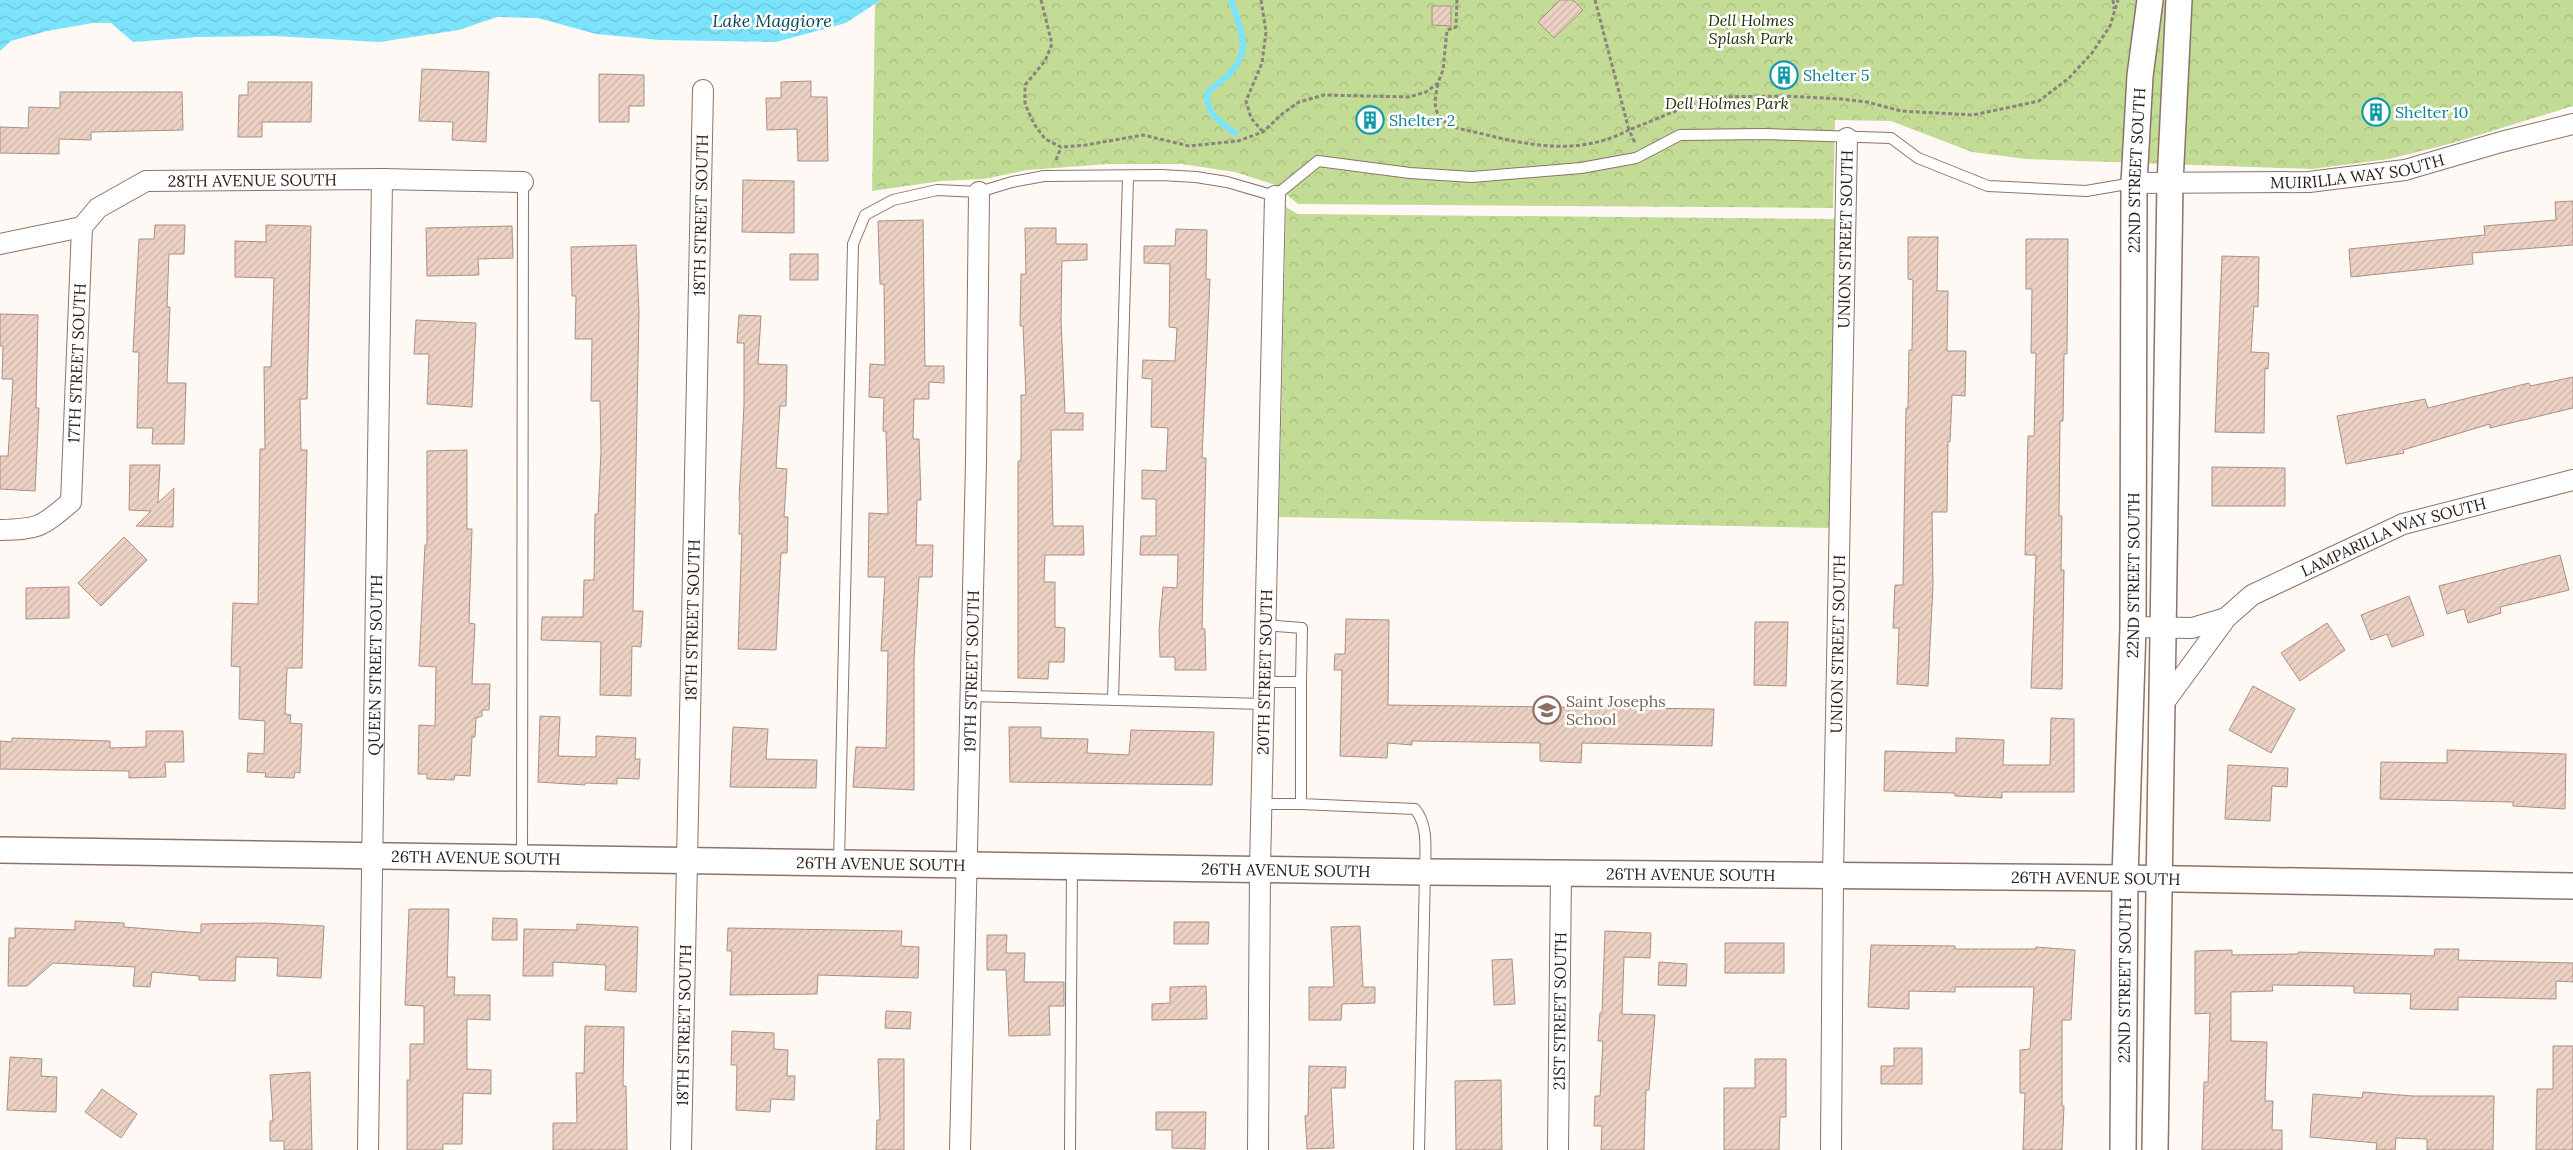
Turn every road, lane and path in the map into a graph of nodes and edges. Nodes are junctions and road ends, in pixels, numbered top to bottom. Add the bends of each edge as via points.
1 (1041, 0) edge
2 (1261, 0) edge
3 (1457, 0) edge
4 (1595, 0) edge
5 (2113, 0) edge
6 (2118, 0) edge
7 (2150, 0) edge
8 (2179, 0) edge
9 (2114, 12) junction
10 (1438, 83) junction
11 (703, 90) dead end
12 (2573, 124) edge
13 (1629, 130) junction
14 (1263, 132) junction
15 (1847, 138) junction
16 (1128, 177) junction
17 (382, 179) junction
18 (523, 182) joint
19 (2134, 183) junction
20 (2170, 183) junction
21 (979, 192) junction
22 (1276, 196) junction
23 (82, 227) junction
24 (0, 244) edge
25 (2573, 480) edge
26 (0, 530) edge
27 (2226, 618) junction
28 (1266, 626) junction
29 (2133, 628) junction
30 (2163, 629) junction
31 (1264, 682) junction
32 (1301, 682) junction
33 (970, 696) junction
34 (1113, 700) junction
35 (1264, 704) junction
36 (2163, 704) junction
37 (1261, 804) junction
38 (1301, 804) junction
39 (0, 850) edge
40 (371, 856) junction
41 (522, 857) junction
42 (686, 860) junction
43 (838, 862) junction
44 (965, 864) junction
45 (1072, 866) junction
46 (1260, 868) junction
47 (1425, 872) junction
48 (1561, 872) junction
49 (1834, 875) junction
50 (2125, 878) junction
51 (2160, 878) junction
52 (2573, 886) edge
53 (368, 1150) edge
54 (681, 1150) edge
55 (960, 1150) edge
56 (1070, 1150) edge
57 (1258, 1150) edge
58 (1419, 1150) edge
59 (1558, 1150) edge
60 (1831, 1150) edge
61 (2123, 1150) edge
62 (2155, 1150) edge

1 - 14 path via 1052,44 1045,61 1025,84 1025,104 1045,139 1061,147 1143,135 1189,146 1238,141
2 - 14 path via 1266,32 1262,63 1246,101 1251,118
3 - 10 path via 1456,27 1447,30
4 - 13 path
5 - 9 path
6 - 9 path
7 - 19 street, 22ND STREET SOUTH via 2140,76
8 - 20 street, 22ND STREET SOUTH
9 - 13 path via 2110,26 2092,53 2069,78 2039,101 1973,115 1901,111 1842,99 1710,97
10 - 13 path via 1437,113 1449,126 1515,143 1551,148 1587,146
10 - 14 path via 1426,92 1409,97 1324,95 1299,102
11 - 42 street, 18TH STREET SOUTH
12 - 20 street, MUIRILLA WAY SOUTH via 2405,170 2309,182
15 - 19 lane via 1891,138 1918,158 1988,186 2086,190
15 - 22 lane via 1764,134 1680,135 1636,158 1582,168 1472,177 1318,161
15 - 49 street, UNION STREET SOUTH
16 - 21 lane via 1044,176
16 - 22 lane via 1196,178 1227,182
16 - 34 lane
17 - 18 street, 28TH AVENUE SOUTH
17 - 23 street, 28TH AVENUE SOUTH via 146,181 98,208
17 - 40 street, QUEEN STREET SOUTH
18 - 41 lane
19 - 20 street, MUIRILLA WAY SOUTH
19 - 29 street, 22ND STREET SOUTH
20 - 30 street, 22ND STREET SOUTH
21 - 33 street, 19TH STREET SOUTH
21 - 43 lane via 937,190 893,200 865,215 853,244
22 - 28 street, 20TH STREET SOUTH
23 - 24 street
23 - 26 street, 17TH STREET SOUTH via 71,502 42,526
25 - 27 street, LAMPARILLA WAY SOUTH via 2403,524 2252,595
27 - 30 street, LAMPARILLA WAY SOUTH via 2192,628
27 - 36 street, LAMPARILLA WAY SOUTH
28 - 31 street, 20TH STREET SOUTH
28 - 32 lane via 1302,628
29 - 30 street, LAMPARILLA WAY SOUTH
29 - 50 street, 22ND STREET SOUTH
30 - 36 street, 22ND STREET SOUTH
31 - 32 lane
31 - 35 street, 20TH STREET SOUTH
32 - 38 lane
33 - 34 lane
33 - 44 street, 19TH STREET SOUTH
34 - 35 lane
35 - 37 street, 20TH STREET SOUTH
36 - 51 street, 22ND STREET SOUTH
37 - 38 lane
37 - 46 street, 20TH STREET SOUTH
38 - 47 lane via 1415,809 1422,817
39 - 40 street, 26TH AVENUE SOUTH
40 - 41 street, 26TH AVENUE SOUTH
40 - 53 street, QUEEN STREET SOUTH
41 - 42 street, 26TH AVENUE SOUTH
42 - 43 street, 26TH AVENUE SOUTH
42 - 54 street, 18TH STREET SOUTH
43 - 44 street, 26TH AVENUE SOUTH
44 - 45 street, 26TH AVENUE SOUTH
44 - 55 street, 19TH STREET SOUTH
45 - 46 street, 26TH AVENUE SOUTH
45 - 56 lane
46 - 47 street, 26TH AVENUE SOUTH
46 - 57 street, 20TH STREET SOUTH
47 - 48 street, 26TH AVENUE SOUTH
47 - 58 lane
48 - 49 street, 26TH AVENUE SOUTH
48 - 59 street, 21ST STREET SOUTH
49 - 50 street, 26TH AVENUE SOUTH
49 - 60 street, UNION STREET SOUTH
50 - 51 street, 26TH AVENUE SOUTH
50 - 61 street, 22ND STREET SOUTH
51 - 52 street, 26TH AVENUE SOUTH
51 - 62 street, 22ND STREET SOUTH

